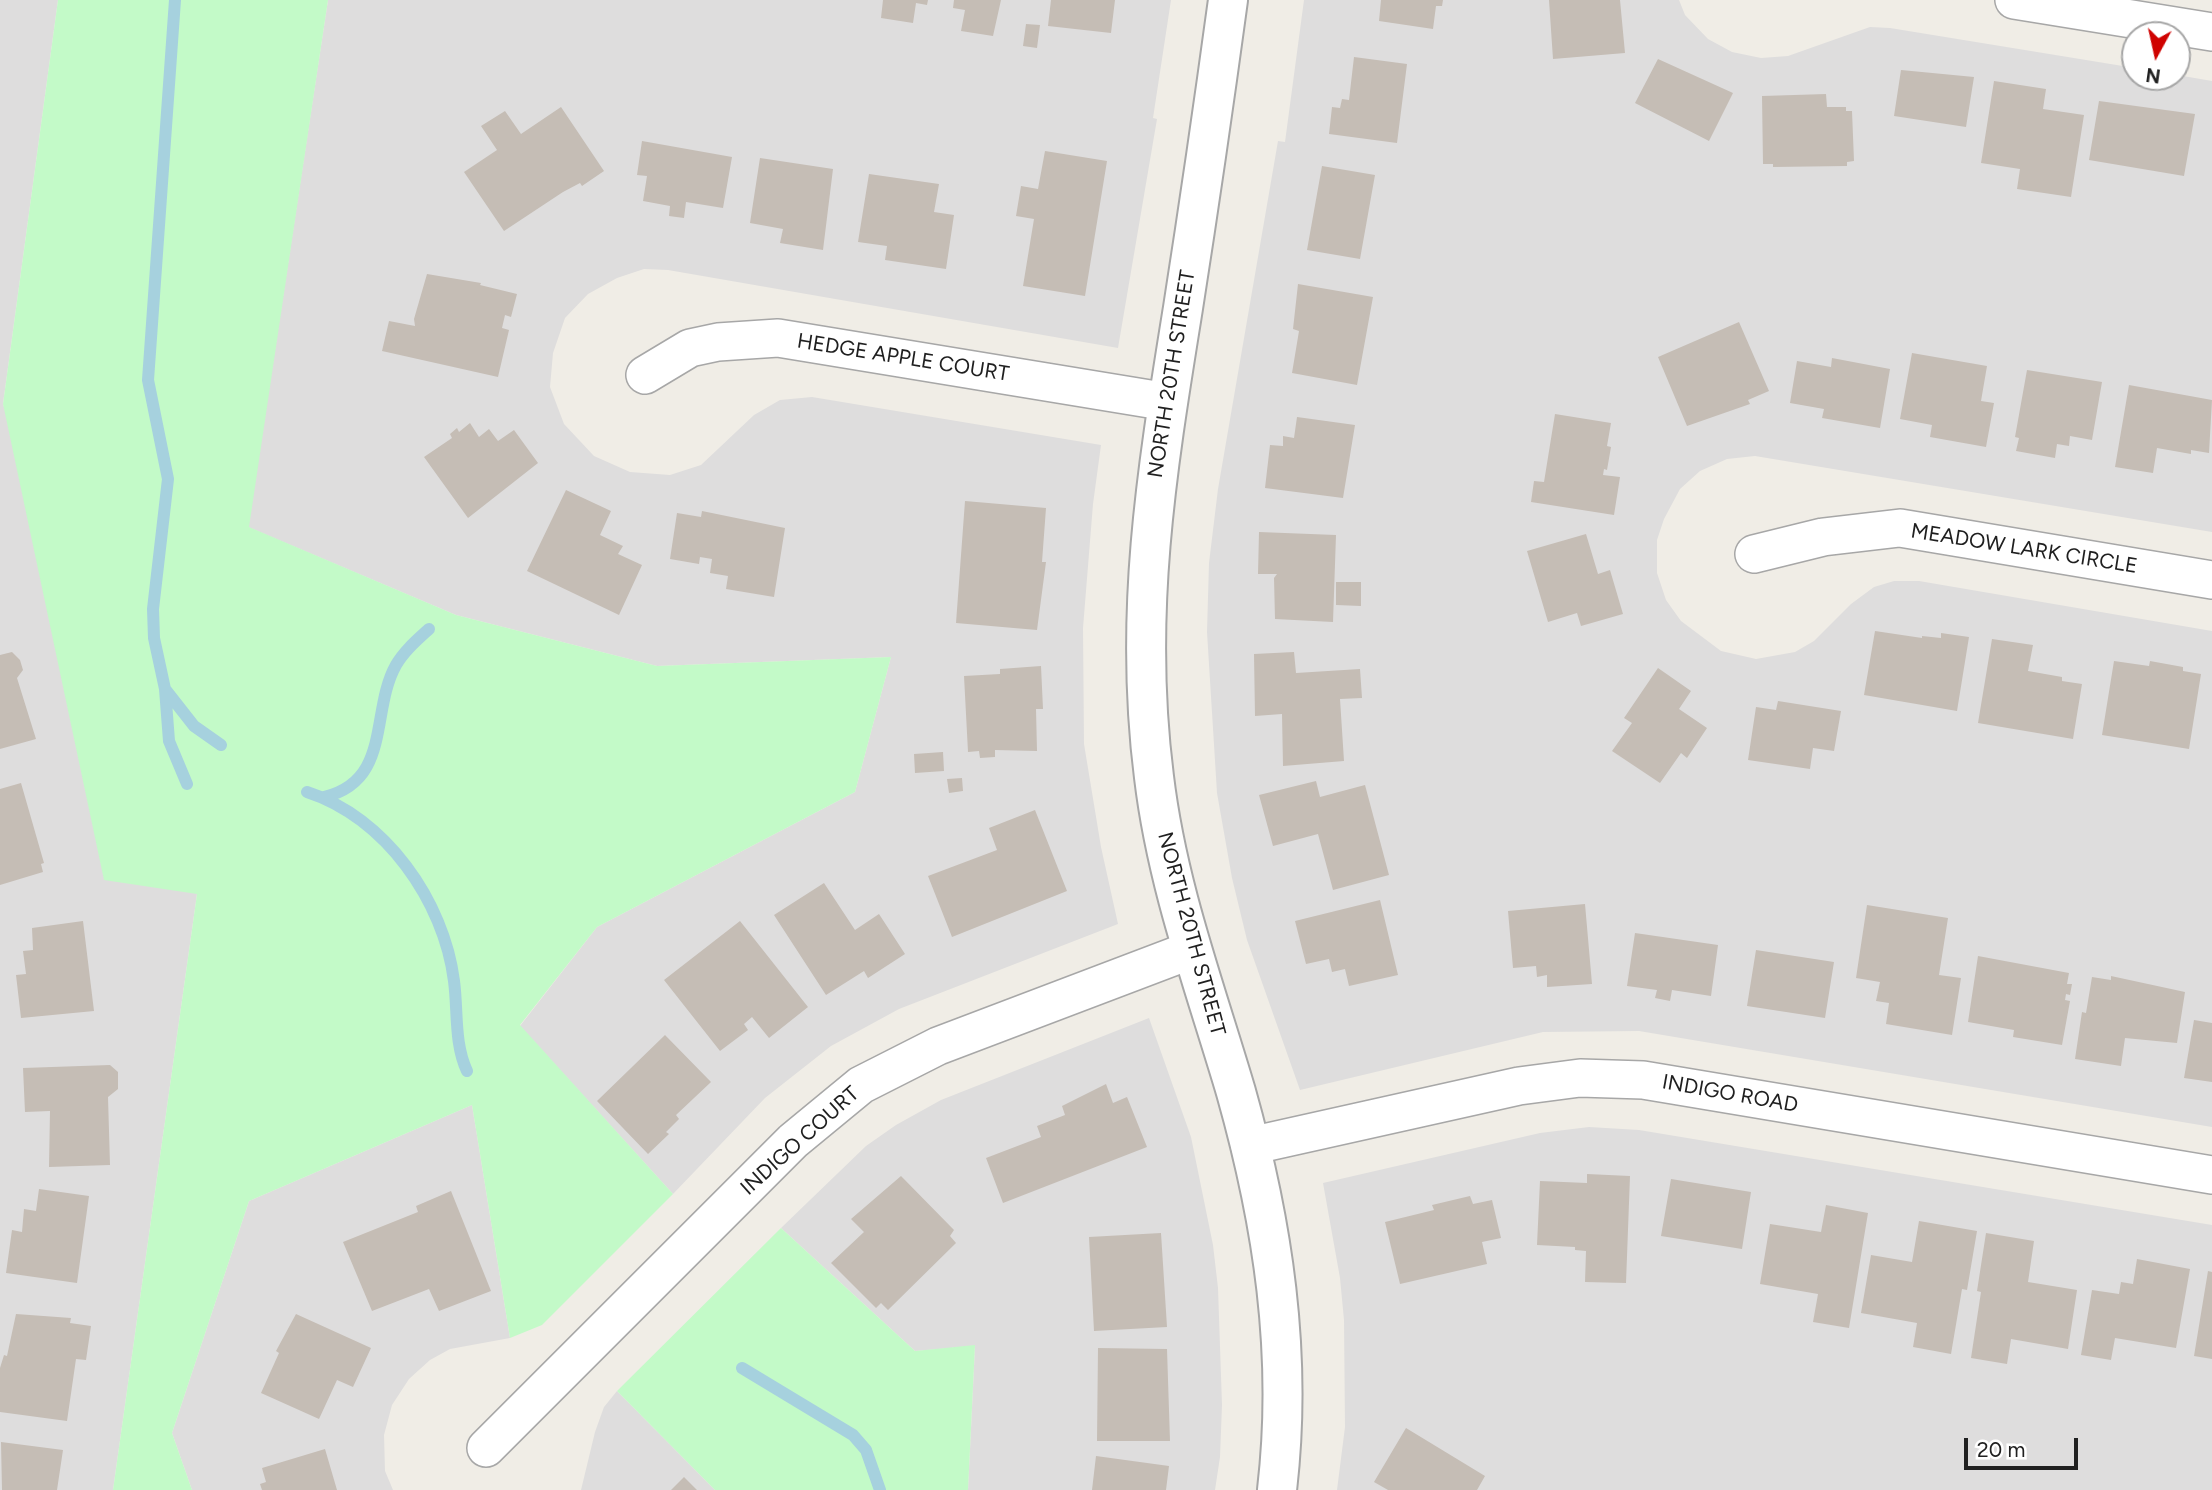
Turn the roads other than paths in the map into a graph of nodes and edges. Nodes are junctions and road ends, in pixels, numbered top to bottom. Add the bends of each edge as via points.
1 (1228, 0) edge
2 (2014, 0) edge
3 (2212, 32) edge
4 (645, 375) dead end
5 (1168, 402) junction
6 (1754, 554) dead end
7 (2212, 580) edge
8 (1191, 950) junction
9 (1250, 1146) junction
10 (2212, 1175) edge
11 (486, 1448) dead end
12 (1277, 1490) edge

1 - 5 street, NORTH 20TH STREET
2 - 3 street
4 - 5 street, HEDGE APPLE COURT via 690,348 778,338
5 - 8 street, NORTH 20TH STREET via 1149,533 1145,668 1160,820
6 - 7 street, MEADOW LARK CIRCLE via 1823,537 1900,528
8 - 9 street, NORTH 20TH STREET
8 - 11 street, INDIGO COURT via 938,1046 861,1085 793,1141
9 - 10 street, INDIGO ROAD via 1519,1086 1580,1079 1643,1080
9 - 12 street, NORTH 20TH STREET via 1281,1315 1283,1428

